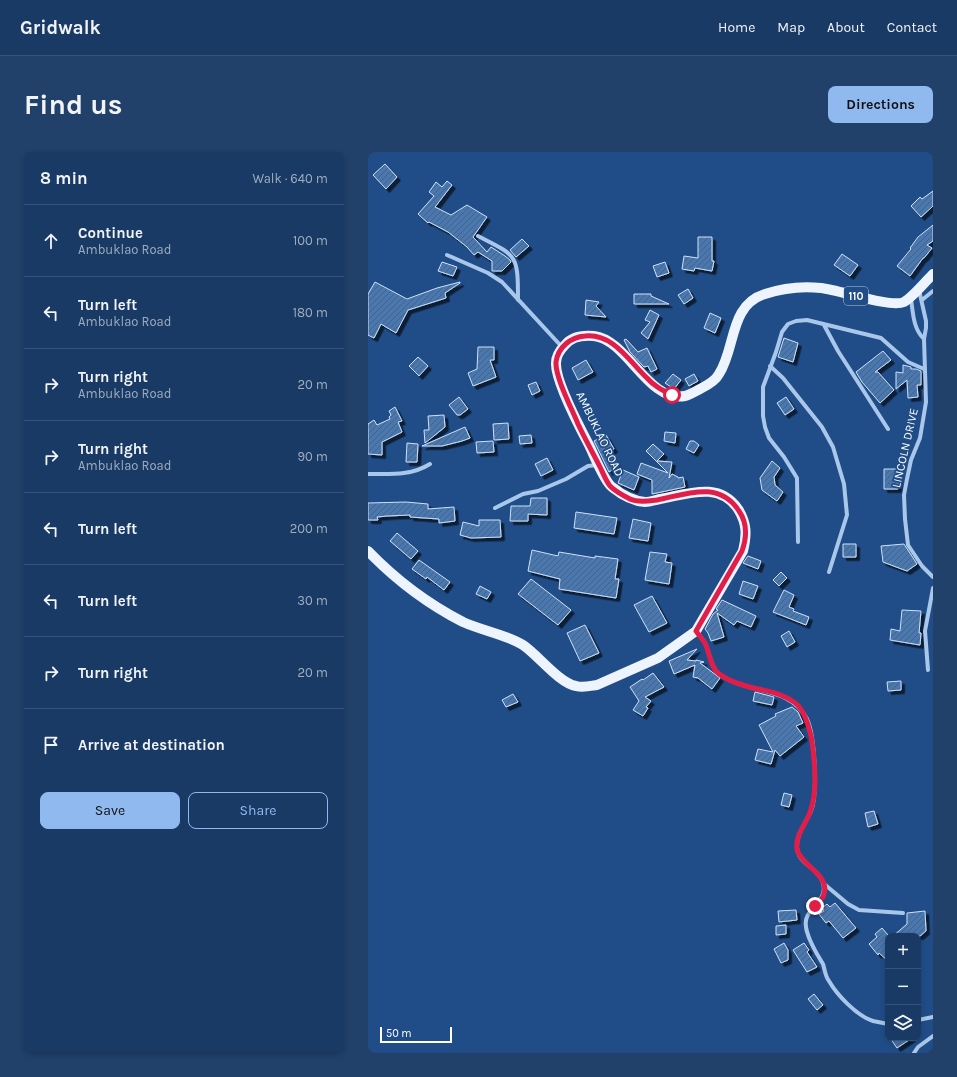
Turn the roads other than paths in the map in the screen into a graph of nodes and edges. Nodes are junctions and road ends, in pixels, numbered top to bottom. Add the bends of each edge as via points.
1 (478, 236) dead end
2 (448, 255) dead end
3 (933, 274) edge
4 (919, 289) junction
5 (933, 291) edge
6 (911, 296) junction
7 (518, 300) junction
8 (922, 300) junction
9 (824, 325) junction
10 (924, 339) junction
11 (562, 348) junction
12 (770, 366) junction
13 (924, 369) junction
14 (888, 429) dead end
15 (430, 464) dead end
16 (599, 465) junction
17 (368, 474) edge
18 (495, 508) dead end
19 (798, 542) dead end
20 (368, 551) edge
21 (829, 572) dead end
22 (933, 577) edge
23 (933, 588) edge
24 (696, 631) junction
25 (928, 670) dead end
26 (824, 883) junction
27 (903, 913) dead end
28 (933, 1017) edge
29 (921, 1019) edge
30 (885, 1023) edge
31 (933, 1036) edge
32 (914, 1053) edge

1 - 7 street via 508,251 514,257 517,266
2 - 7 street via 488,272 502,282
3 - 4 main road, 110
4 - 6 main road, 110
4 - 8 street, LINCOLN DRIVE
5 - 8 street
6 - 10 street, LINCOLN DRIVE via 916,327
6 - 11 main road, 110 via 905,302 894,304 839,291 803,287 756,297 741,314 719,375 686,396 672,395 658,388 609,341 600,337 578,336
7 - 11 street
8 - 10 street, LINCOLN DRIVE via 926,321
9 - 12 street via 807,320 788,324 782,332
9 - 13 street via 881,338 908,362
9 - 14 street
10 - 13 street, LINCOLN DRIVE
11 - 16 main road, AMBUKLAO ROAD via 556,363 558,376
12 - 19 street via 763,387 762,416 769,438 797,478
12 - 21 street via 783,378 822,427 833,447 842,476 847,515
13 - 22 street, LINCOLN DRIVE via 926,402 920,438 911,460 904,495 905,519 908,545
15 - 17 street via 414,472 402,474
16 - 18 street via 588,466 566,479 538,491 522,494
16 - 24 main road, AMBUKLAO ROAD via 610,485 631,500 647,502 696,492 716,492 734,503 741,513 745,523 746,541
20 - 24 main road, AMBUKLAO ROAD via 420,597 465,622 523,645 561,679 574,686 597,685 658,658
23 - 25 street via 925,631
24 - 26 street via 705,643 717,672 730,680 771,692 795,703 807,720 813,747 816,782 811,811 802,827 797,847 801,858
26 - 27 street via 859,910
26 - 30 street via 823,896 806,917 809,939 828,980 839,996 863,1016
28 - 29 street
31 - 32 street

